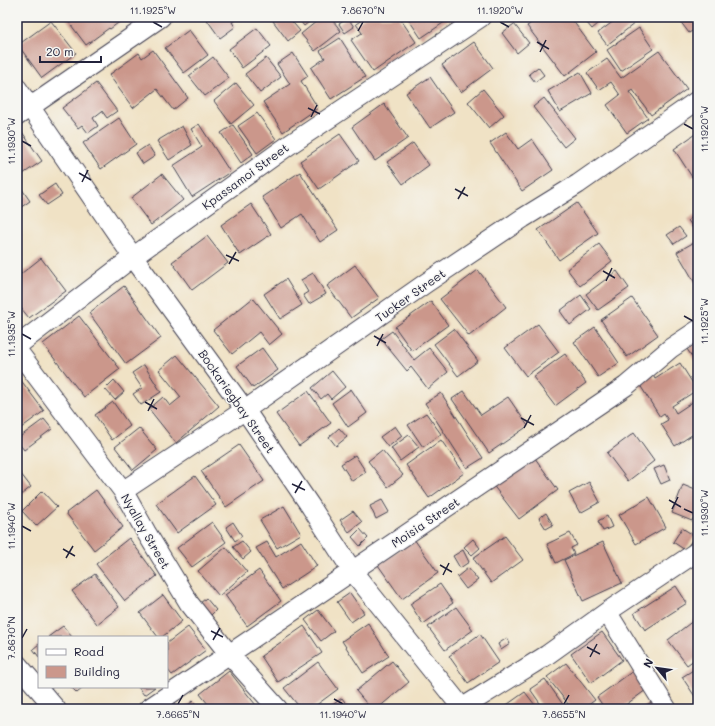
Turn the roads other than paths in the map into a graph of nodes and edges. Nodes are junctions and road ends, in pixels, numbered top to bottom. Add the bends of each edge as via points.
1 (161, 17) edge
2 (481, 17) edge
3 (17, 88) edge
4 (698, 100) edge
5 (24, 111) edge
6 (133, 257) junction
7 (698, 330) edge
8 (17, 346) edge
9 (17, 350) edge
10 (245, 410) junction
11 (123, 491) junction
12 (698, 551) edge
13 (353, 572) junction
14 (607, 612) junction
15 (229, 654) junction
16 (17, 664) edge
17 (463, 708) edge
18 (56, 709) edge
19 (148, 709) edge
20 (278, 709) edge
21 (667, 709) edge

1 - 5 street
2 - 6 street, Kpassamoi Street via 289,145
3 - 5 street, Bockariegbay Street
4 - 10 street, Tucker Street via 578,184 426,282
5 - 6 street, Bockariegbay Street
6 - 8 street, Kpassamoi Street
6 - 10 street, Bockariegbay Street
7 - 13 street, Moisia Street via 671,348 626,386
9 - 11 street, Nyallay Street
10 - 11 street, Tucker Street
10 - 13 street, Bockariegbay Street
11 - 15 street, Nyallay Street via 189,603
12 - 14 street
13 - 15 street, Moisia Street
13 - 17 street, Bockariegbay Street
14 - 17 street
14 - 21 street
15 - 19 street, Moisia Street
15 - 20 street, Nyallay Street
16 - 18 street

